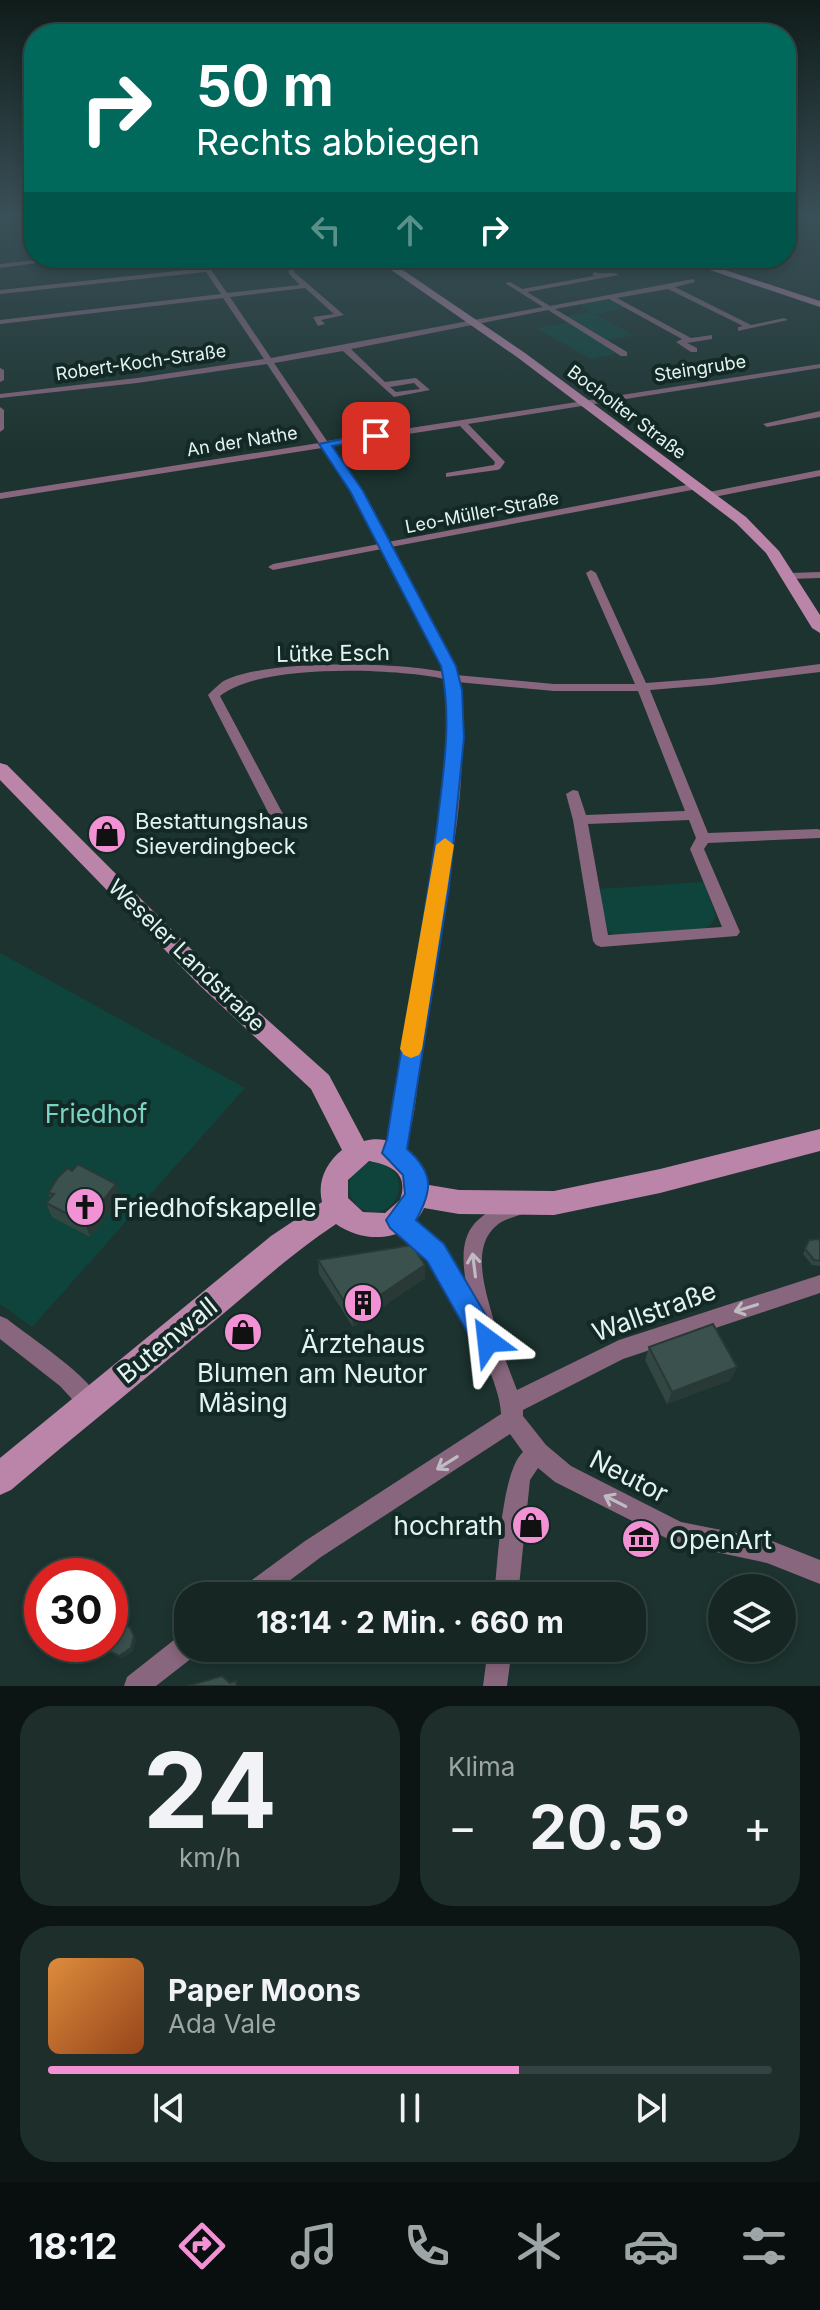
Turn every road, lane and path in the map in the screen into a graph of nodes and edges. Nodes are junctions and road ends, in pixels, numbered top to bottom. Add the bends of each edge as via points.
1 (235, 295) edge
2 (315, 295) edge
3 (432, 295) edge
4 (527, 295) edge
5 (624, 295) edge
6 (684, 295) edge
7 (791, 295) edge
8 (224, 296) junction
9 (610, 297) junction
10 (820, 304) edge
11 (548, 308) junction
12 (784, 320) dead end
13 (0, 322) edge
14 (321, 324) dead end
15 (475, 324) junction
16 (709, 337) dead end
17 (689, 340) junction
18 (343, 346) junction
19 (694, 350) dead end
20 (634, 352) dead end
21 (268, 359) junction
22 (820, 366) edge
23 (0, 370) edge
24 (0, 380) edge
25 (384, 385) dead end
26 (0, 396) edge
27 (584, 402) junction
28 (0, 410) edge
29 (820, 414) edge
30 (461, 422) junction
31 (767, 424) dead end
32 (0, 429) edge
33 (324, 444) junction
34 (820, 473) edge
35 (449, 475) dead end
36 (703, 490) junction
37 (0, 496) edge
38 (386, 546) junction
39 (273, 567) dead end
40 (591, 573) dead end
41 (820, 575) edge
42 (789, 576) junction
43 (820, 628) edge
44 (820, 668) edge
45 (451, 678) junction
46 (641, 687) junction
47 (0, 769) edge
48 (573, 794) dead end
49 (276, 814) dead end
50 (693, 815) junction
51 (580, 820) junction
52 (818, 834) dead end
53 (703, 838) junction
54 (820, 1140) edge
55 (357, 1153) junction
56 (394, 1153) junction
57 (417, 1195) junction
58 (522, 1205) junction
59 (338, 1207) junction
60 (399, 1220) junction
61 (820, 1284) edge
62 (0, 1326) edge
63 (488, 1341) junction
64 (90, 1402) junction
65 (512, 1412) junction
66 (538, 1453) junction
67 (0, 1479) edge
68 (820, 1572) edge
69 (268, 1582) edge
70 (508, 1582) edge
71 (174, 1656) edge
72 (498, 1662) edge
73 (136, 1686) edge
74 (495, 1686) edge

1 - 8 street
2 - 14 street via 340,315 316,319
3 - 15 street, Bocholter Straße
4 - 11 street
5 - 9 street, Robert-Koch-Straße
6 - 12 street via 745,328
7 - 10 street
8 - 13 street
8 - 21 street
9 - 11 street, Robert-Koch-Straße
9 - 17 street
11 - 15 street, Robert-Koch-Straße
11 - 20 street via 621,355
15 - 18 street, Robert-Koch-Straße
15 - 27 street, Bocholter Straße
16 - 17 street
17 - 19 street via 680,342
18 - 21 street, Robert-Koch-Straße
18 - 25 street
21 - 26 street, Robert-Koch-Straße
21 - 33 street
22 - 27 street, Steingrube
23 - 24 street
27 - 30 street, An der Nathe
27 - 36 street, Bocholter Straße
28 - 32 street
29 - 31 street
30 - 33 street, An der Nathe
30 - 35 street via 500,462 497,467
33 - 37 street, An der Nathe
33 - 38 street
34 - 36 street, Leo-Müller-Straße
36 - 38 street, Leo-Müller-Straße
36 - 42 street, Bocholter Straße via 754,531
38 - 39 street, Leo-Müller-Straße
38 - 45 street
40 - 46 street
41 - 42 street
42 - 43 street, Bocholter Straße
44 - 46 street, Lütke Esch
45 - 46 street, Lütke Esch via 563,688
45 - 49 street, Lütke Esch via 386,670 303,669 219,687 214,695 217,705
45 - 56 street via 455,738 450,804
46 - 50 street
47 - 55 street, Weseler Landstraße via 201,973 320,1082
48 - 51 street
50 - 51 street
50 - 53 street
51 - 53 street via 601,941 732,932 697,849
52 - 53 street
54 - 58 street via 660,1181
55 - 56 street
55 - 59 street via 336,1173 333,1195
56 - 57 street via 414,1170
57 - 58 street
57 - 60 street
63 -> 58 street, Neutor via 474,1245 490,1220
59 - 60 street via 358,1223 372,1226
59 - 64 street, Butenwall via 281,1245
60 - 63 street, Neutor via 435,1252
61 -> 65 street, Wallstraße via 619,1350
62 - 64 street
63 - 65 street, Neutor
64 - 67 street, Butenwall
65 - 66 street, Neutor
65 -> 69 street, Wallstraße
68 -> 66 street, Neutor via 767,1551 678,1533 563,1474
66 - 70 street via 519,1480
71 - 73 street
72 - 74 street

